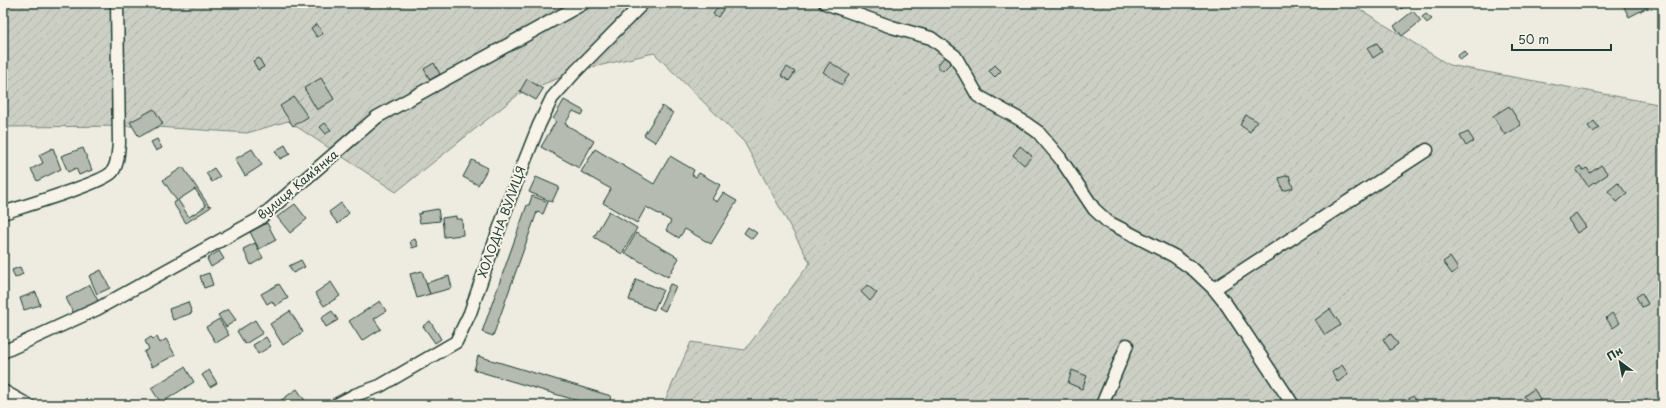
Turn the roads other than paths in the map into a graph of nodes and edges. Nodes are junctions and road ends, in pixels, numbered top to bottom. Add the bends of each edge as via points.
1 (117, 3) edge
2 (584, 3) edge
3 (643, 3) edge
4 (825, 3) edge
5 (1427, 150) dead end
6 (3, 213) edge
7 (1214, 288) junction
8 (1127, 345) dead end
9 (3, 352) edge
10 (3, 391) edge
11 (28, 405) edge
12 (336, 405) edge
13 (1102, 405) edge
14 (1293, 405) edge

1 - 6 street via 119,143 118,156 112,172 75,189
2 - 9 street, вулиця Камʼянка via 377,117 259,219 97,308
3 - 12 street, ХОЛОДНА ВУЛИЦЯ via 576,70 552,98 512,191 470,313 456,342 380,386
4 - 7 street via 931,38 948,50 959,62 978,96 1038,132 1060,158 1094,209 1108,222 1174,256
5 - 7 street
7 - 14 street
8 - 13 street
10 - 11 street

